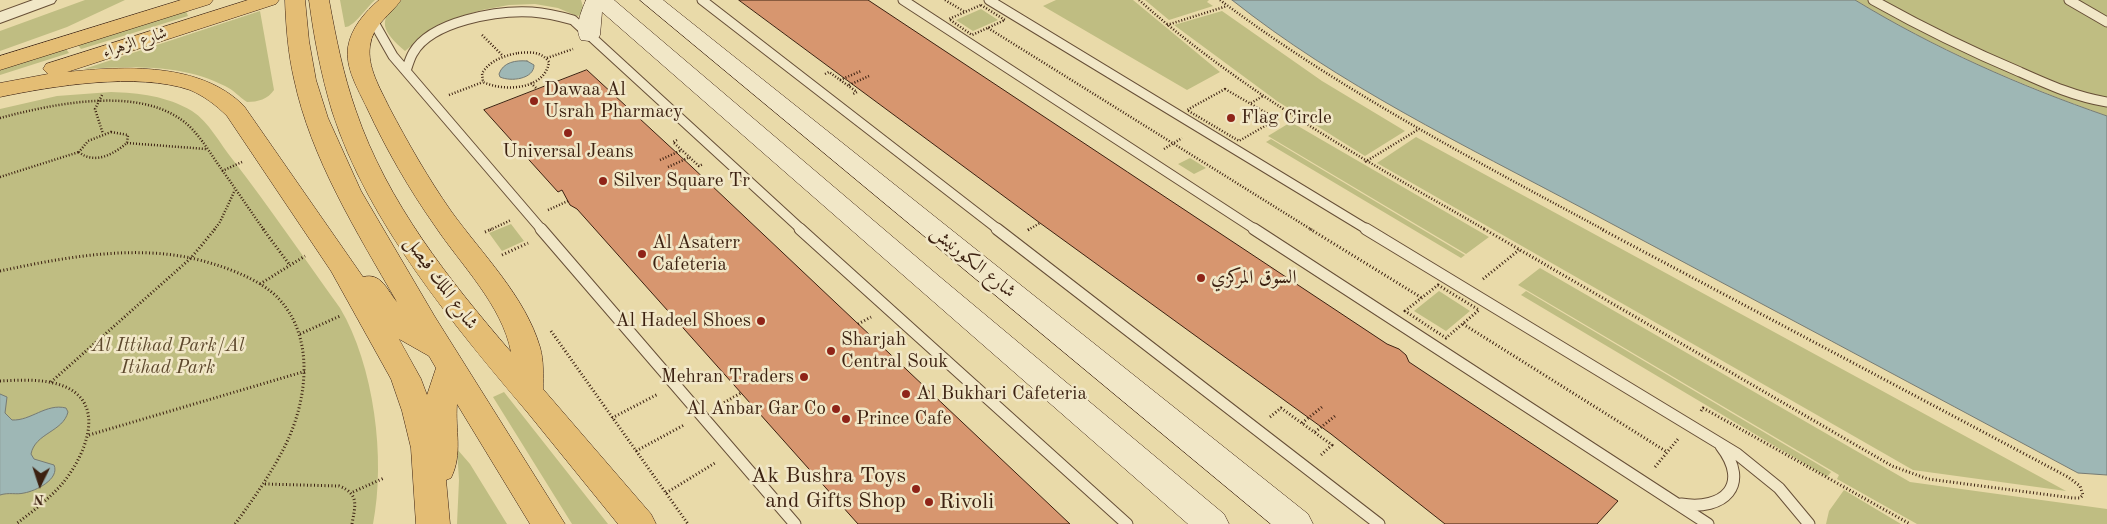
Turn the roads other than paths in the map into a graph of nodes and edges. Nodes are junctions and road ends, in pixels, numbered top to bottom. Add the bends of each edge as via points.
1 (48, 0) edge
2 (149, 0) edge
3 (203, 0) edge
4 (269, 0) edge
5 (295, 0) edge
6 (318, 0) edge
7 (391, 0) edge
8 (596, 0) edge
9 (601, 0) edge
10 (650, 0) edge
11 (702, 0) edge
12 (903, 0) edge
13 (989, 0) edge
14 (1873, 0) edge
15 (2069, 0) edge
16 (0, 18) edge
17 (372, 19) junction
18 (2107, 22) edge
19 (589, 35) junction
20 (0, 62) edge
21 (406, 71) junction
22 (0, 86) edge
23 (0, 90) edge
24 (2107, 102) edge
25 (343, 267) junction
26 (445, 358) junction
27 (528, 391) junction
28 (1714, 439) junction
29 (431, 488) junction
30 (1678, 504) junction
31 (433, 524) edge
32 (548, 524) edge
33 (639, 524) edge
34 (795, 524) edge
35 (1127, 524) edge
36 (1212, 524) edge
37 (1296, 524) edge
38 (1379, 524) edge
39 (1708, 524) edge
40 (1809, 524) edge

1 - 16 street
2 - 20 main road
3 - 20 main road, شارع الزهراء
4 - 22 main road, شارع الزهراء
5 - 26 main road, شارع الملك فيصل via 298,48 310,100 334,165
6 - 27 main road, شارع الملك فيصل via 324,43 339,100 350,131 383,197 440,285
7 - 17 main road
8 - 19 main road via 590,16
9 - 36 main road
10 - 37 main road, شارع الكورنيش
11 - 38 lane
12 - 30 lane
13 - 28 lane via 1204,125
14 - 24 lane via 1989,59 2067,92
15 - 18 lane
17 - 21 lane via 384,43
17 - 27 main road via 359,47 362,72 406,161 518,329 525,348
19 - 21 lane via 573,20 551,11 521,9 487,13 454,23 426,40 409,58
19 - 35 lane
21 - 34 lane
23 - 25 main road via 88,77 119,76 158,77 192,84 218,95 236,111
25 - 26 main road via 362,275 404,329
25 - 29 main road via 406,379 427,448
26 - 29 main road via 443,457
26 - 32 main road, شارع الملك فيصل
27 - 33 main road, شارع الملك فيصل
28 - 30 lane via 1730,460 1734,480 1732,489 1716,502
28 - 40 lane via 1759,470
29 - 31 main road
30 - 39 lane

